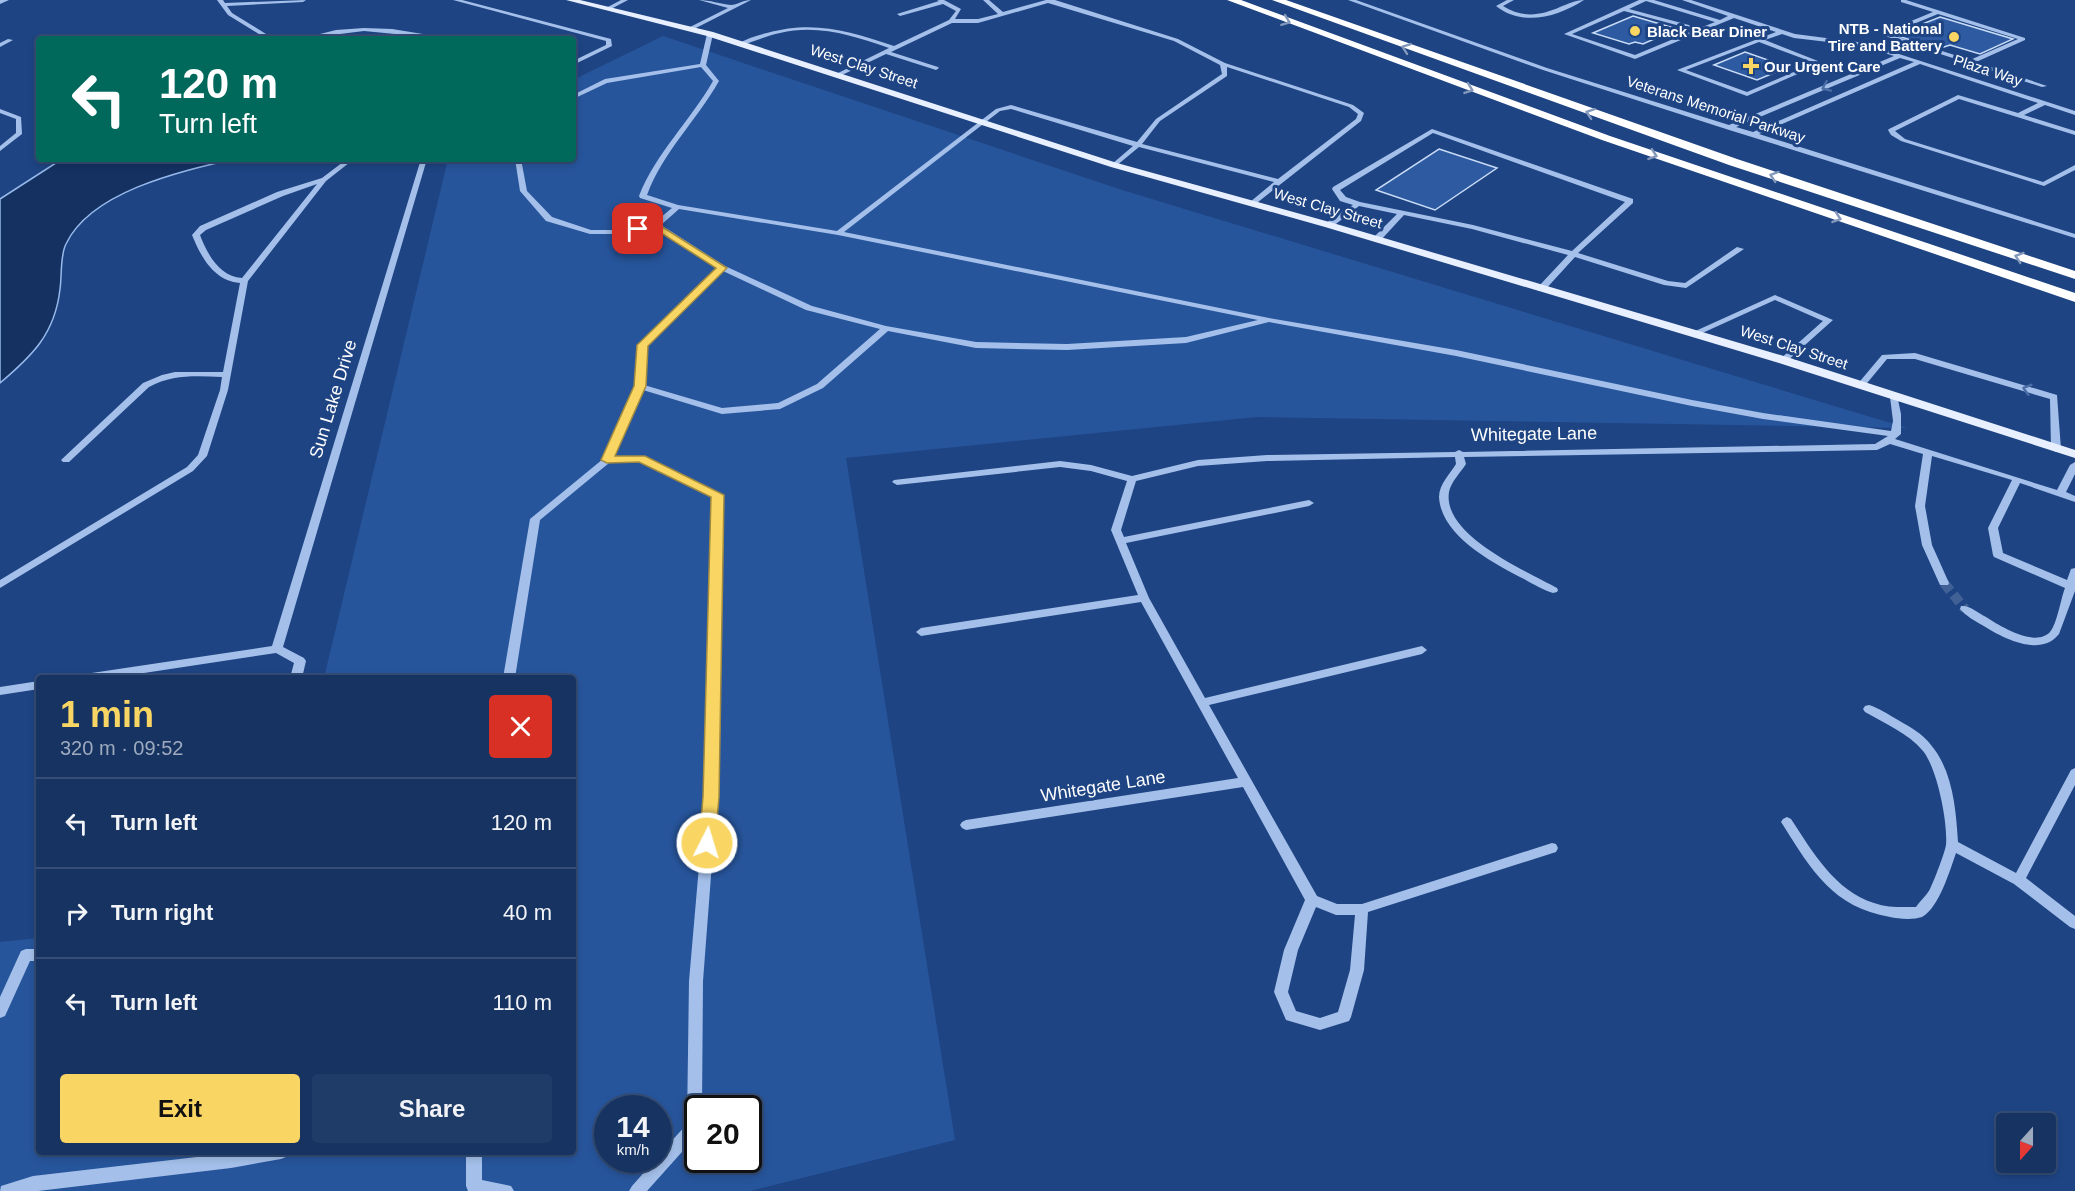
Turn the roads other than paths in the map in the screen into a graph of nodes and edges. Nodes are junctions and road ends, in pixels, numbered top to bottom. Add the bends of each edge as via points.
1 (6, 0) edge
2 (303, 0) edge
3 (456, 0) edge
4 (570, 0) edge
5 (625, 0) edge
6 (702, 0) edge
7 (748, 0) edge
8 (986, 0) edge
9 (1232, 0) edge
10 (1277, 0) edge
11 (1351, 0) edge
12 (1512, 0) edge
13 (1581, 0) edge
14 (1644, 0) edge
15 (1648, 0) edge
16 (1684, 0) edge
17 (942, 1) edge
18 (1050, 1) edge
19 (1903, 1) edge
20 (0, 2) edge
21 (221, 3) edge
22 (733, 7) junction
23 (607, 9) junction
24 (1624, 9) junction
25 (1938, 12) junction
26 (900, 14) dead end
27 (1002, 14) junction
28 (1734, 16) junction
29 (951, 21) junction
30 (1721, 22) junction
31 (690, 29) junction
32 (1703, 30) junction
33 (1781, 32) junction
34 (710, 34) junction
35 (426, 35) dead end
36 (266, 36) edge
37 (315, 36) edge
38 (10, 40) dead end
39 (1759, 40) junction
40 (740, 44) junction
41 (0, 45) edge
42 (894, 48) junction
43 (886, 52) junction
44 (1899, 56) junction
45 (576, 62) edge
46 (1920, 62) junction
47 (1969, 63) junction
48 (1223, 64) junction
49 (703, 65) junction
50 (936, 68) dead end
51 (838, 75) junction
52 (2044, 86) dead end
53 (576, 96) edge
54 (2044, 103) junction
55 (0, 111) edge
56 (2075, 113) edge
57 (2018, 115) junction
58 (982, 123) junction
59 (1728, 128) junction
60 (2075, 133) edge
61 (1752, 135) junction
62 (1138, 146) junction
63 (0, 149) edge
64 (347, 162) edge
65 (423, 162) edge
66 (519, 162) edge
67 (1114, 165) junction
68 (2075, 167) edge
69 (324, 180) junction
70 (1279, 181) junction
71 (1252, 204) junction
72 (1358, 204) junction
73 (677, 207) junction
74 (1402, 213) junction
75 (656, 225) junction
76 (1329, 225) junction
77 (838, 233) junction
78 (2075, 236) edge
79 (1377, 240) junction
80 (1740, 249) dead end
81 (1573, 254) junction
82 (722, 268) junction
83 (2075, 275) edge
84 (244, 282) junction
85 (1541, 289) junction
86 (2075, 298) edge
87 (1269, 320) junction
88 (886, 328) junction
89 (1695, 333) junction
90 (1783, 360) junction
91 (226, 375) junction
92 (640, 386) junction
93 (1860, 386) junction
94 (1894, 397) junction
95 (1893, 438) junction
96 (2056, 449) junction
97 (1460, 453) junction
98 (1928, 453) junction
99 (2075, 454) edge
100 (66, 460) dead end
101 (607, 460) junction
102 (2075, 465) edge
103 (1132, 479) junction
104 (2017, 479) junction
105 (897, 482) dead end
106 (2060, 494) junction
107 (2075, 499) edge
108 (1309, 503) dead end
109 (1120, 541) junction
110 (2075, 571) edge
111 (1944, 583) tunnel mouth
112 (0, 585) edge
113 (2072, 587) edge
114 (1553, 590) dead end
115 (1144, 598) junction
116 (1965, 609) tunnel mouth
117 (921, 632) dead end
118 (278, 649) junction
119 (1422, 650) dead end
120 (105, 675) edge
121 (297, 675) edge
122 (509, 675) edge
123 (36, 685) edge
124 (0, 691) edge
125 (1201, 703) junction
126 (1869, 709) dead end
127 (2075, 773) edge
128 (1245, 782) junction
129 (1787, 822) dead end
130 (966, 825) dead end
131 (1952, 845) junction
132 (1552, 848) dead end
133 (2019, 880) junction
134 (1312, 900) junction
135 (1362, 909) junction
136 (2075, 923) edge
137 (36, 955) edge
138 (0, 1012) edge
139 (264, 1155) edge
140 (474, 1155) edge
141 (6, 1191) edge
142 (506, 1191) edge
143 (637, 1191) edge

1 - 20 street
2 - 21 street
3 - 45 street via 609,40 609,46
4 - 23 main road, West Clay Street
5 - 23 street
6 - 22 street
7 - 22 street
8 - 27 street
9 -> 86 highway via 1627,146
83 -> 10 highway via 1681,144
11 - 59 street, Veterans Memorial Parkway
12 - 13 street via 1499,6 1537,18
14 - 24 street
15 - 30 street
16 - 28 street, Plaza Way
17 - 26 street
17 - 29 street via 958,10
18 - 27 street
18 - 48 street via 1176,40
19 - 25 street
21 - 36 street via 230,15
22 - 31 street
23 - 31 main road, West Clay Street
24 - 32 street
24 - 32 street via 1567,34 1635,57
25 - 47 street via 1884,34
25 - 47 street via 2024,39
27 - 29 street via 978,21
28 - 30 street
28 - 33 street, Plaza Way
29 - 42 street
30 - 32 street
31 - 34 main road, West Clay Street
33 - 39 street
33 - 44 street, Plaza Way via 1849,41
34 - 40 main road, West Clay Street
34 - 49 street
35 - 37 street via 367,27
38 - 41 street
39 - 39 street via 1710,58 1680,70 1747,94 1820,63
40 - 42 street via 779,29 817,27
40 - 51 main road, West Clay Street
42 - 43 street
43 - 50 street
43 - 51 street
44 - 46 street, Plaza Way
44 -> 59 street
46 - 54 street, Plaza Way
46 - 61 street
47 - 52 street
48 - 62 street via 1225,75 1158,120
48 - 70 street via 1361,112 1359,120
49 - 53 street via 605,81
49 - 73 street via 716,81 708,98 648,179 643,196
51 - 58 main road, West Clay Street
54 - 56 street, Plaza Way
54 - 57 street
55 - 63 street via 19,118 19,134
57 - 60 street
57 - 68 street via 1958,97 1891,130 1903,140 2044,184
58 - 62 street via 998,110 1011,107
58 - 67 main road, West Clay Street
58 - 77 street
59 - 61 street, Veterans Memorial Parkway
61 - 78 street, Veterans Memorial Parkway
62 - 67 street
62 - 70 street
64 - 69 street
65 - 118 street, Sun Lake Drive
66 - 75 street via 524,191 549,219 590,232 620,232
67 - 71 main road, West Clay Street
69 - 84 street
69 - 84 street via 280,194 203,228 196,235 202,254 219,272
70 - 71 street
71 - 76 main road, West Clay Street
72 - 74 street
72 - 76 street
72 - 81 street via 1343,200 1336,189 1432,131 1630,201
73 - 75 street
73 - 77 street
74 - 79 street
74 - 81 street
75 - 82 street
76 - 79 main road, West Clay Street
77 - 87 street
79 - 85 main road, West Clay Street
80 - 81 street via 1686,285 1667,283
81 - 85 street
82 - 88 street via 809,308
82 - 92 street via 642,345
84 - 91 street
85 - 89 main road, West Clay Street
87 - 88 street via 1186,340 1067,346 976,345
87 - 95 street
88 - 92 street via 820,386 780,406 722,411
89 - 90 main road, West Clay Street
89 - 90 street via 1775,297 1829,320
90 - 93 main road, West Clay Street
91 - 100 street via 160,376
91 - 112 street via 202,456 190,469
92 - 101 street
93 - 94 main road, West Clay Street
96 -> 93 street via 2054,397 1915,356 1885,357
94 - 95 street
94 - 96 main road, West Clay Street
95 - 97 street, Whitegate Lane via 1877,447
95 - 98 street
96 - 99 main road, West Clay Street
97 - 103 street, Whitegate Lane via 1198,463
97 - 114 street via 1461,464 1449,478 1444,496 1454,527 1498,559
98 - 104 street
98 - 111 street via 1920,506 1926,544
101 - 122 street via 535,519
101 - 143 street via 641,458 717,495 711,797 696,981 694,1127
102 - 106 street
103 - 105 street, Whitegate Lane via 1060,464
103 - 109 street via 1116,530
104 - 106 street
104 - 113 street via 1993,528 1998,555
106 - 107 street
108 - 109 street
109 - 115 street
110 - 113 street
113 - 116 street via 2055,633 2043,641 2022,640 1999,631
115 - 117 street
115 - 125 street
118 - 120 street
118 - 121 street via 300,661
119 - 125 street
123 - 124 street
125 - 128 street
126 - 131 street via 1919,739 1935,760 1951,814
127 - 133 street
128 - 130 street, Whitegate Lane
128 - 134 street
129 - 131 street via 1820,874 1857,904 1897,915 1919,912 1936,891
131 - 133 street
132 - 135 street
133 - 136 street
134 - 135 street via 1336,910
134 - 135 street via 1291,950 1281,992 1291,1016 1320,1024 1344,1017 1357,970
137 - 138 street via 26,956
139 - 141 street via 33,1184
140 - 142 street via 474,1186

